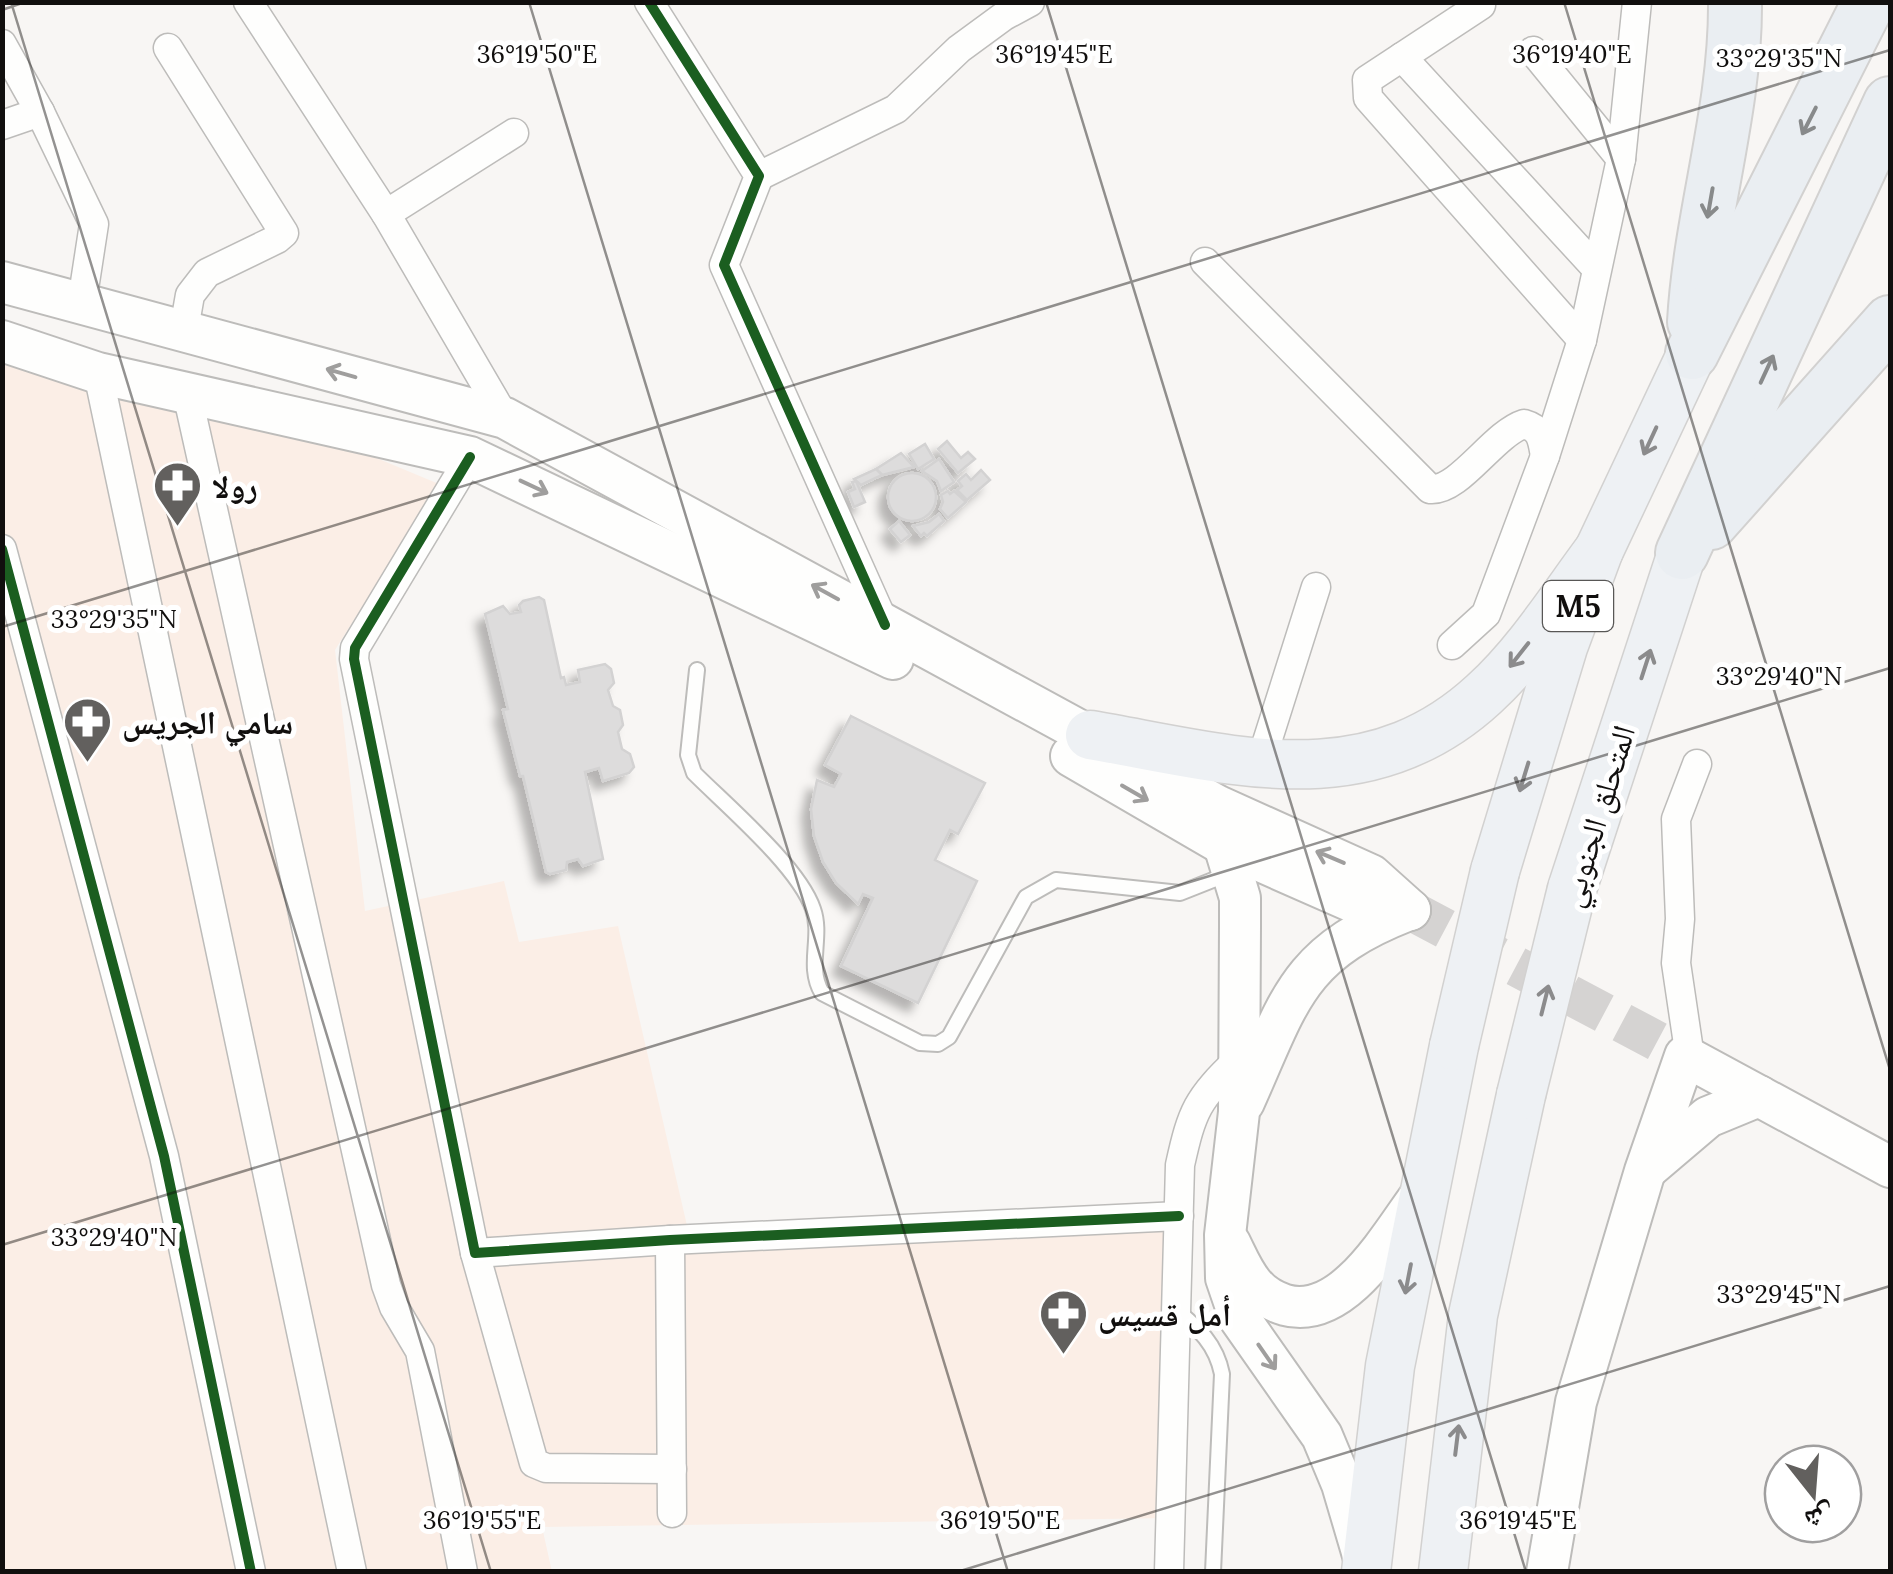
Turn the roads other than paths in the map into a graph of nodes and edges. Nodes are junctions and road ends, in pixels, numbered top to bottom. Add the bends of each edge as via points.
1 (248, 2) edge
2 (649, 2) edge
3 (1030, 2) edge
4 (1637, 2) edge
5 (1736, 2) edge
6 (1869, 2) edge
7 (1481, 5) dead end
8 (2, 44) edge
9 (168, 48) dead end
10 (1533, 51) dead end
11 (1402, 58) junction
12 (1890, 103) edge
13 (40, 112) junction
14 (2, 126) edge
15 (514, 133) dead end
16 (1621, 159) junction
17 (1890, 165) edge
18 (759, 176) junction
19 (1846, 198) junction
20 (386, 214) junction
21 (1205, 262) dead end
22 (1595, 267) junction
23 (2, 282) edge
24 (82, 302) junction
25 (1890, 322) edge
26 (184, 329) junction
27 (1582, 340) junction
28 (2, 341) edge
29 (1692, 353) junction
30 (98, 373) junction
31 (400, 390) junction
32 (187, 393) junction
33 (505, 418) junction
34 (381, 436) junction
35 (1545, 456) junction
36 (470, 458) junction
37 (2, 549) edge
38 (1599, 550) junction
39 (1682, 553) junction
40 (1316, 587) dead end
41 (885, 625) junction
42 (1452, 645) dead end
43 (698, 670) dead end
44 (1090, 735) junction
45 (1260, 764) junction
46 (1697, 764) dead end
47 (1228, 858) junction
48 (1410, 910) junction
49 (1685, 1056) junction
50 (1238, 1060) junction
51 (1759, 1096) junction
52 (1239, 1112) junction
53 (1890, 1167) edge
54 (1645, 1170) junction
55 (1426, 1188) junction
56 (1179, 1216) junction
57 (1226, 1235) junction
58 (670, 1240) junction
59 (474, 1253) junction
60 (1176, 1309) junction
61 (672, 1470) junction
62 (672, 1513) dead end
63 (1366, 1570) edge
64 (250, 1572) edge
65 (352, 1572) edge
66 (463, 1572) edge
67 (1169, 1572) edge
68 (1213, 1572) edge
69 (1447, 1572) edge
70 (1548, 1572) edge

1 - 20 street
2 - 18 street
3 - 18 street via 959,49 896,109
4 - 16 street
5 -> 29 highway via 1732,87 1696,280
6 -> 29 highway, M5
7 - 11 street
8 - 13 street
9 - 26 street via 284,233 207,273 190,295
10 - 16 street
11 - 22 street
11 - 27 street via 1367,80 1368,98
12 - 19 highway, المتحلق الجنوبي / M5
13 - 14 street
13 - 24 street via 94,224
15 - 20 street
16 - 22 street
17 - 19 highway via 1875,188
18 - 41 street via 724,264
39 -> 19 highway, المتحلق الجنوبي / M5
20 - 33 street
21 - 35 street via 1430,489 1443,489 1524,424 1541,434
22 - 27 street
23 - 24 main road
24 - 26 main road
25 - 39 highway
31 -> 26 main road
27 - 35 street
28 - 30 main road
29 -> 38 highway, M5
30 - 32 main road
30 - 65 street
31 - 33 main road
31 - 34 main road
32 - 34 main road
32 - 66 street via 386,1285 420,1350
41 -> 33 main road
34 - 36 main road
35 - 42 street via 1486,614
36 -> 47 main road via 878,651 1075,758
36 - 59 street via 354,659
37 - 64 street via 164,1156
38 -> 45 highway via 1504,674 1458,715 1377,754 1318,766
38 -> 55 highway, M5, bridge via 1495,870
69 -> 39 highway, المتحلق الجنوبي / M5, bridge via 1450,1491 1473,1315 1521,1095 1572,889
40 - 45 street
41 - 44 main road
43 - 47 lane via 688,755 694,773 809,897 816,915 813,971 822,993 920,1043 949,1037 1026,897 1038,888 1056,880 1180,893
44 - 45 highway
48 -> 44 main road via 1371,875 1244,820
46 - 49 street via 1676,818 1676,963
47 - 48 main road via 1353,902
47 - 50 main road via 1240,898
48 - 52 main road via 1348,939 1308,973
49 - 51 main road
49 - 54 main road
50 - 52 main road
50 - 56 street via 1195,1107 1180,1165
51 - 53 main road
51 - 54 main road via 1708,1117
52 - 57 main road
54 - 70 main road via 1576,1402
55 - 57 main road via 1352,1284 1325,1304 1292,1307 1264,1295
55 -> 63 highway, M5 via 1390,1366
56 - 58 street
56 - 60 street
57 -> 63 main road via 1226,1278 1240,1319 1322,1436
58 - 59 street
58 - 61 street
59 - 61 street via 534,1463
60 - 67 street
60 - 68 lane via 1214,1348 1222,1374
61 - 62 street

